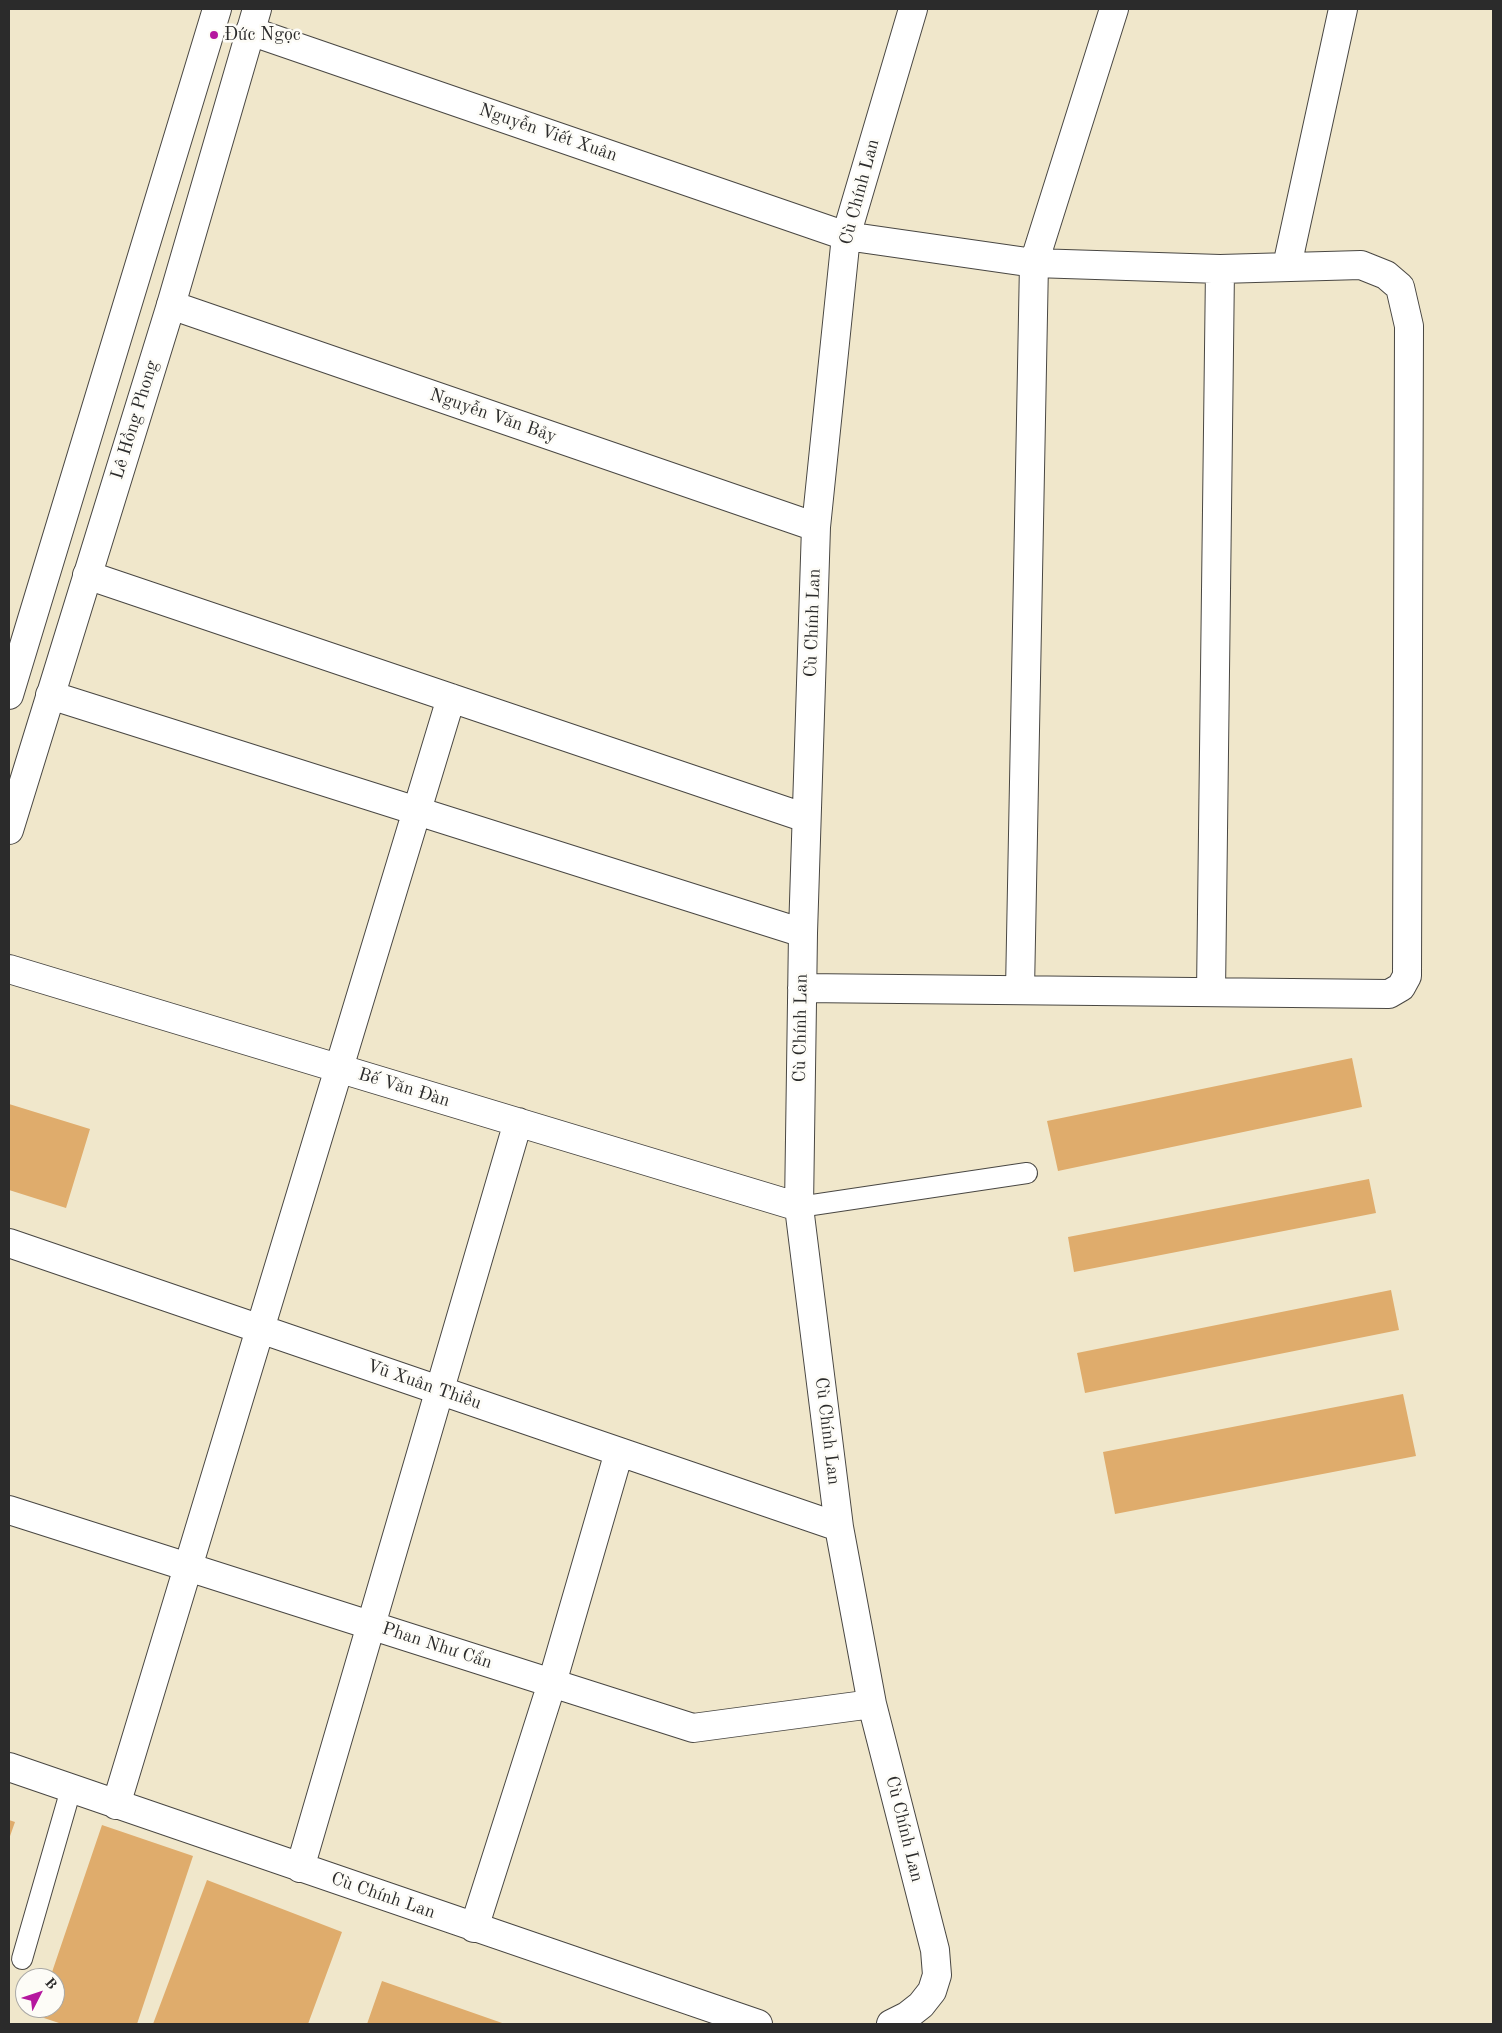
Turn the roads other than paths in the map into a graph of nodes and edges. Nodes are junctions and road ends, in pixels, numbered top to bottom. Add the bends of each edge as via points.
1 (217, 9) edge
2 (912, 9) edge
3 (1114, 9) edge
4 (1343, 9) edge
5 (254, 20) edge
6 (846, 236) junction
7 (1034, 263) junction
8 (1287, 266) junction
9 (1220, 268) junction
10 (171, 305) junction
11 (816, 527) junction
12 (86, 575) junction
13 (9, 695) edge
14 (50, 695) junction
15 (451, 698) junction
16 (417, 811) junction
17 (806, 818) junction
18 (9, 830) edge
19 (803, 933) junction
20 (9, 969) edge
21 (802, 988) junction
22 (1020, 990) junction
23 (1211, 992) junction
24 (339, 1068) junction
25 (518, 1122) junction
26 (1027, 1173) dead end
27 (799, 1207) junction
28 (9, 1243) edge
29 (260, 1329) junction
30 (440, 1390) junction
31 (619, 1452) junction
32 (9, 1510) edge
33 (839, 1527) junction
34 (188, 1567) junction
35 (371, 1625) junction
36 (552, 1683) junction
37 (872, 1704) junction
38 (9, 1768) edge
39 (71, 1789) junction
40 (116, 1805) junction
41 (300, 1868) junction
42 (474, 1928) junction
43 (22, 1959) dead end
44 (758, 2024) edge
45 (891, 2024) edge

1 - 13 street
2 - 6 street, Cù Chính Lan
3 - 7 street
4 - 8 street
5 - 6 street, Nguyễn Viết Xuân
5 - 10 street, Lê Hồng Phong
6 - 7 street, Nguyễn Viết Xuân
6 - 11 street, Cù Chính Lan
7 - 9 street, Nguyễn Viết Xuân
7 - 22 street
8 - 9 street, Nguyễn Viết Xuân
8 - 23 street, Nguyễn Viết Xuân via 1361,265 1386,275 1400,287 1409,326 1407,976 1401,987 1389,994
9 - 23 street
10 - 11 street, Nguyễn Văn Bảy
10 - 12 street, Lê Hồng Phong
11 - 17 street, Cù Chính Lan
12 - 14 street, Lê Hồng Phong
12 - 15 street
14 - 16 street
14 - 18 street, Lê Hồng Phong
15 - 16 street
15 - 17 street
16 - 19 street
16 - 24 street
17 - 19 street, Cù Chính Lan
19 - 21 street, Cù Chính Lan
20 - 24 street, Bế Văn Đàn
21 - 22 street, Nguyễn Viết Xuân
21 - 27 street, Cù Chính Lan
22 - 23 street, Nguyễn Viết Xuân
24 - 25 street, Bế Văn Đàn
24 - 29 street
25 - 27 street, Bế Văn Đàn
25 - 30 street
26 - 27 lane
27 - 33 street, Cù Chính Lan
28 - 29 street, Vũ Xuân Thiều
29 - 30 street, Vũ Xuân Thiều
29 - 34 street
30 - 31 street, Vũ Xuân Thiều
30 - 35 street
31 - 33 street, Vũ Xuân Thiều
31 - 36 street
32 - 34 street, Phan Như Cẩn
33 - 37 street, Cù Chính Lan
34 - 35 street, Phan Như Cẩn
34 - 40 street
35 - 36 street, Phan Như Cẩn
35 - 41 street
36 - 37 street, Phan Như Cẩn via 693,1728
36 - 42 street
37 - 45 street, Cù Chính Lan via 935,1950 937,1975 932,1991 921,2005
38 - 39 street, Cù Chính Lan
39 - 40 street, Cù Chính Lan
39 - 43 lane
40 - 41 street, Cù Chính Lan
41 - 42 street, Cù Chính Lan
42 - 44 street, Cù Chính Lan

